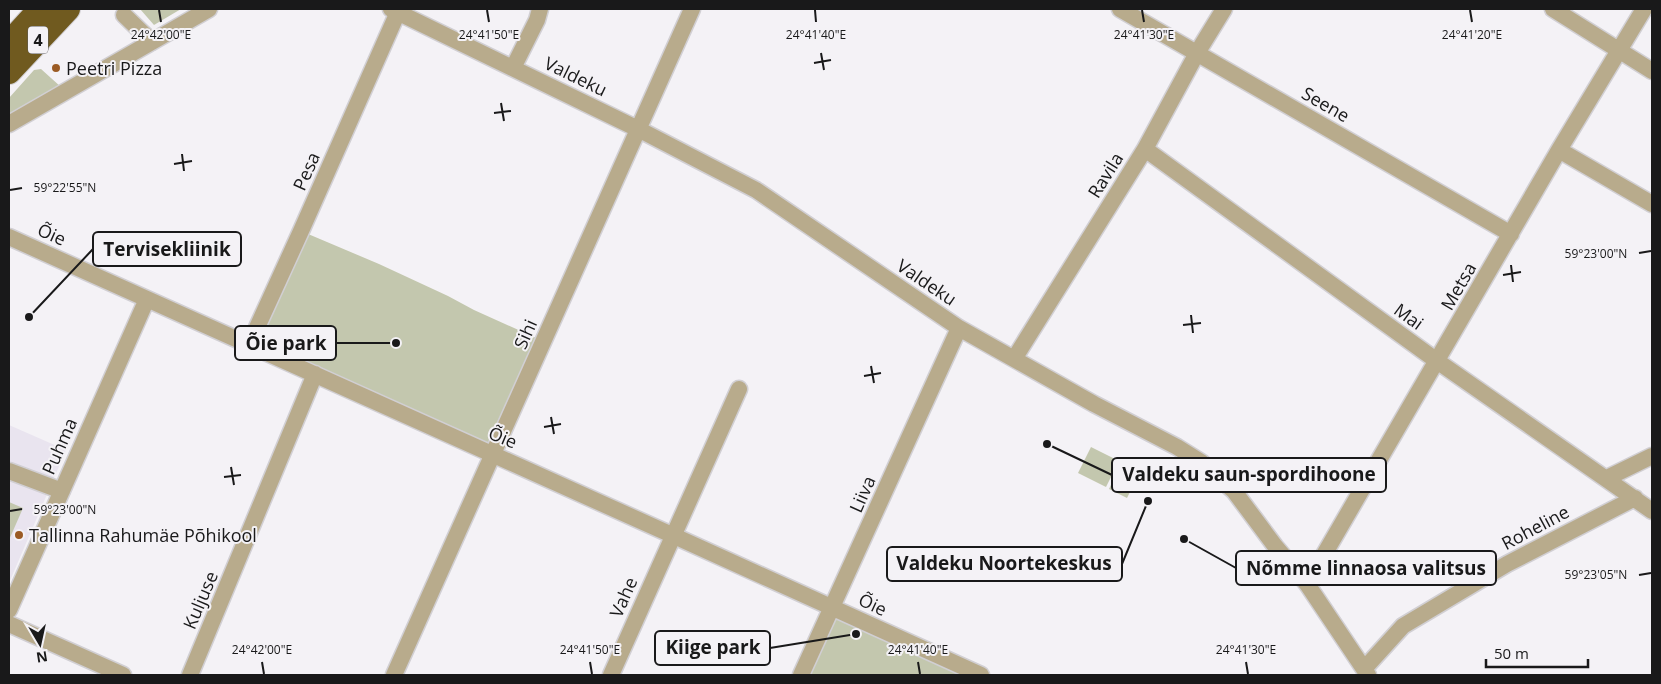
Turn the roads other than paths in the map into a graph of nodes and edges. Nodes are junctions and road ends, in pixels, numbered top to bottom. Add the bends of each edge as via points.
1 (40, 9) edge
2 (68, 9) edge
3 (209, 9) edge
4 (692, 9) edge
5 (1120, 9) edge
6 (1224, 9) edge
7 (1553, 9) edge
8 (1644, 9) edge
9 (394, 10) edge
10 (542, 12) edge
11 (124, 15) dead end
12 (152, 42) junction
13 (9, 43) edge
14 (1620, 51) junction
15 (1197, 53) junction
16 (513, 68) junction
17 (1652, 71) edge
18 (9, 72) edge
19 (9, 124) edge
20 (638, 129) junction
21 (1145, 149) junction
22 (1559, 150) junction
23 (1652, 204) edge
24 (1511, 234) junction
25 (9, 237) edge
26 (147, 299) junction
27 (959, 328) junction
28 (249, 345) junction
29 (1014, 360) junction
30 (1437, 361) junction
31 (315, 374) junction
32 (739, 389) dead end
33 (492, 454) junction
34 (1652, 456) edge
35 (9, 470) edge
36 (1607, 478) junction
37 (62, 491) junction
38 (1635, 498) junction
39 (1652, 511) edge
40 (672, 535) junction
41 (1307, 584) junction
42 (833, 607) junction
43 (9, 610) edge
44 (9, 624) edge
45 (1366, 672) edge
46 (124, 675) edge
47 (190, 675) edge
48 (394, 675) edge
49 (611, 675) edge
50 (801, 675) edge
51 (981, 675) edge

1 - 13 highway, 4
2 - 18 highway, 4
3 - 12 street
4 - 20 street, Sihi
5 - 15 street, Seene
6 - 15 street, Ravila
7 - 14 street
8 - 14 street, Metsa
9 - 16 street, Valdeku
9 - 28 street, Pesa
10 - 16 street
11 - 12 street
12 - 19 street
14 - 17 street
14 - 22 street, Metsa
15 - 21 street, Ravila
15 - 24 street, Seene
16 - 20 street, Valdeku
20 - 27 street, Valdeku via 756,190
20 - 33 street, Sihi
21 - 29 street, Ravila
21 - 30 street, Mai
22 - 23 street
22 - 24 street, Metsa
24 - 30 street, Metsa
25 - 26 street, Õie
26 - 28 street, Õie
26 - 37 street, Puhma
27 - 29 street, Valdeku
27 - 42 street, Liiva
28 - 31 street, Õie
29 - 41 street, Valdeku via 1178,448 1214,472 1234,490
30 - 36 street, Mai
30 - 41 street, Metsa
31 - 33 street, Õie
31 - 47 street, Kuljuse
32 - 40 street, Vahe
33 - 40 street, Õie
33 - 48 street, Sihi
34 - 36 street
35 - 37 street
36 - 38 street, Mai
37 - 43 street, Puhma
38 - 39 street, Mai
38 - 45 street, Roheline via 1507,564 1403,626
40 - 42 street, Õie
40 - 49 street, Vahe
41 - 45 street, Valdeku
42 - 50 street, Liiva
42 - 51 street, Õie
44 - 46 street

